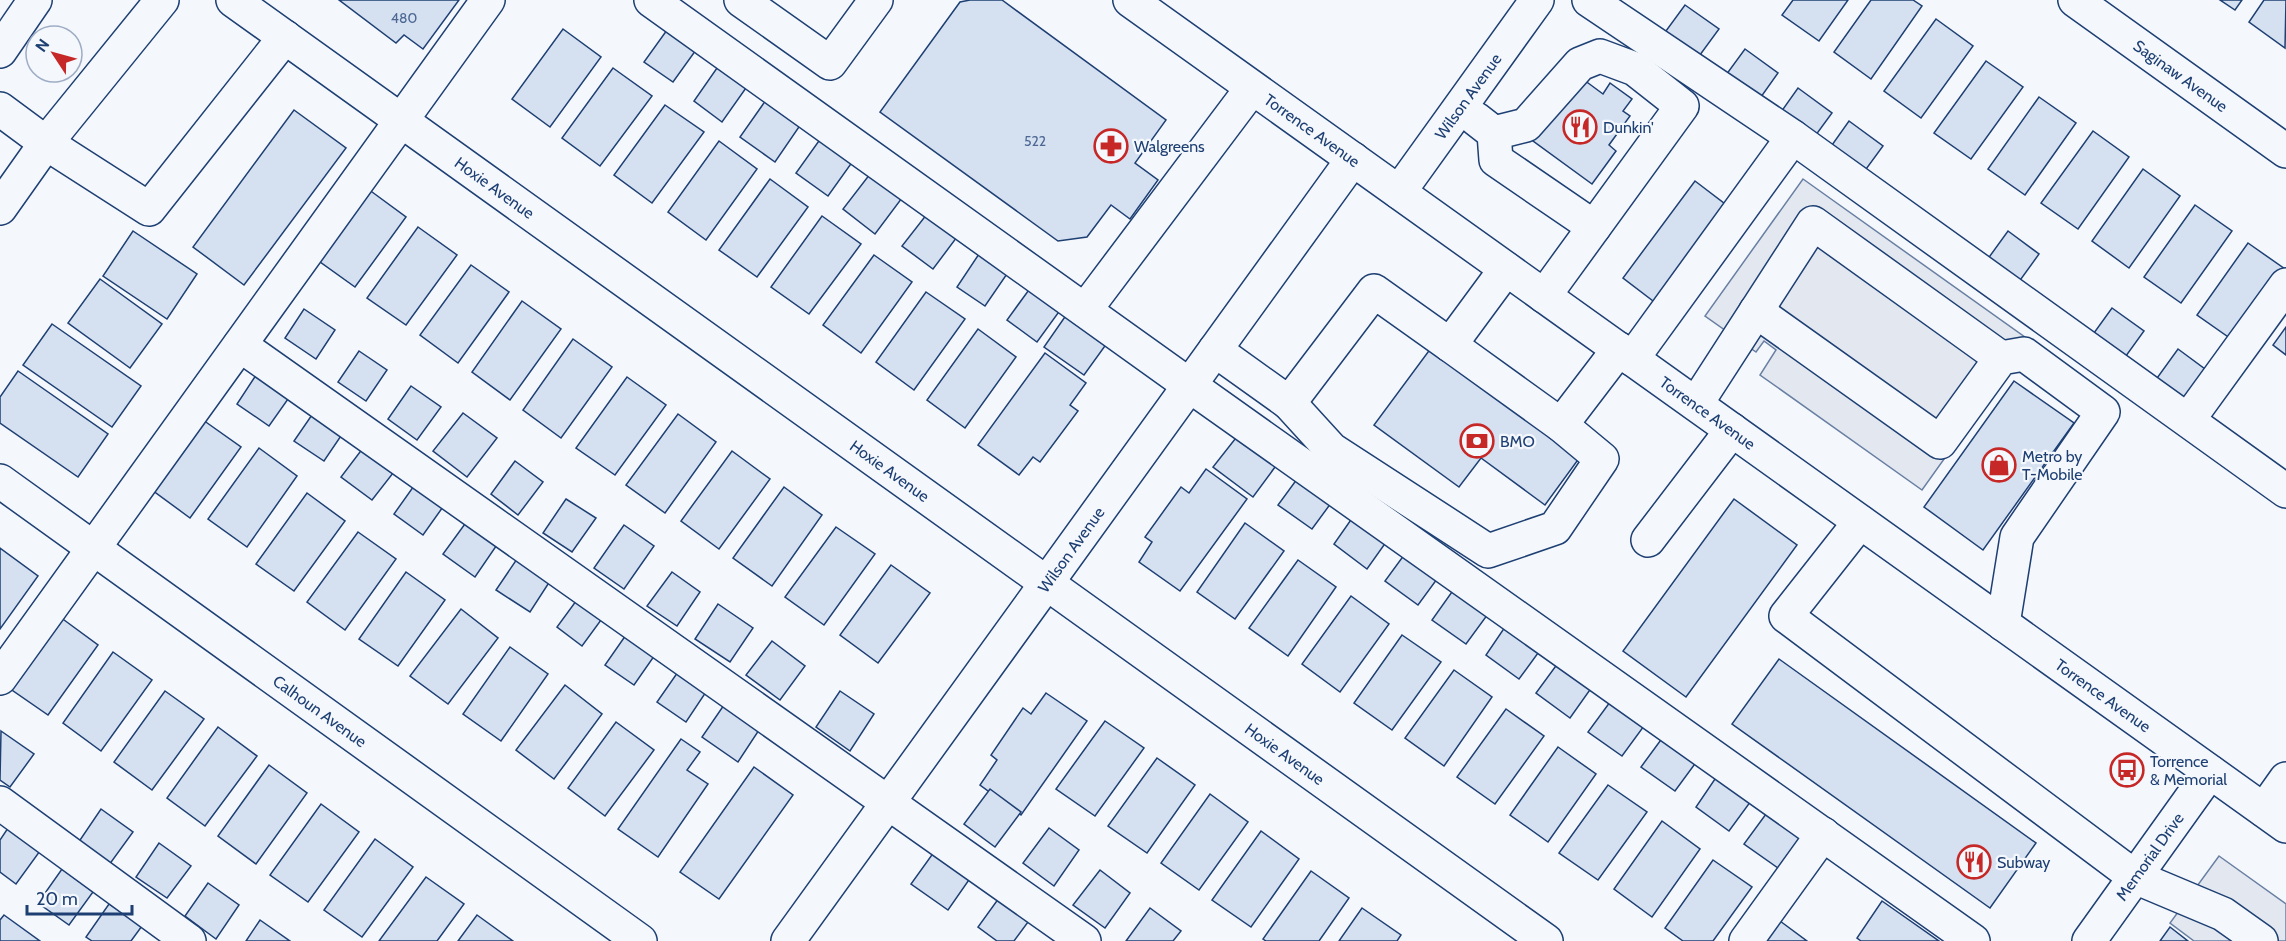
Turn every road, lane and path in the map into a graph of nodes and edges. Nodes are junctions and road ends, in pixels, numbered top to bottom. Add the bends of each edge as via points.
1 (35, 0) edge
2 (162, 0) edge
3 (233, 0) edge
4 (488, 0) edge
5 (651, 0) edge
6 (741, 0) edge
7 (876, 0) edge
8 (1130, 0) edge
9 (1537, 0) edge
10 (1589, 0) edge
11 (2075, 0) edge
12 (285, 37) junction
13 (0, 51) edge
14 (1252, 88) junction
15 (1461, 107) junction
16 (0, 109) edge
17 (401, 121) junction
18 (1494, 132) junction
19 (1793, 137) junction
20 (46, 143) junction
21 (2286, 151) edge
22 (1353, 159) junction
23 (1399, 192) junction
24 (0, 208) edge
25 (1594, 227) junction
26 (1506, 269) junction
27 (2286, 285) edge
28 (1544, 296) junction
29 (1085, 310) junction
30 (1756, 311) junction
31 (240, 345) junction
32 (1450, 345) junction
33 (1215, 350) junction
34 (1626, 354) junction
35 (2001, 358) junction
36 (1189, 385) junction
37 (1289, 403) junction
38 (1696, 404) junction
39 (2188, 420) junction
40 (1561, 425) junction
41 (1732, 430) junction
42 (0, 481) edge
43 (2286, 491) edge
44 (1860, 522) junction
45 (1648, 540) dead end
46 (93, 548) junction
47 (1047, 583) junction
48 (2003, 624) junction
49 (0, 678) edge
50 (2210, 772) junction
51 (2286, 779) edge
52 (888, 802) junction
53 (0, 803) edge
54 (2275, 818) edge
55 (1823, 834) junction
56 (2135, 877) junction
57 (189, 941) edge
58 (640, 941) edge
59 (788, 941) edge
60 (1084, 941) edge
61 (1546, 941) edge
62 (1746, 941) edge
63 (1973, 941) edge
64 (2089, 941) edge
65 (2261, 941) edge

1 - 13 street
2 - 20 street
3 - 12 street, Hoxie Avenue
4 - 17 street
5 - 29 street
6 - 7 street via 830,63
8 - 14 street, Torrence Avenue
9 - 15 street, Wilson Avenue
10 - 19 street
11 - 21 street, Saginaw Avenue
12 - 17 street, Hoxie Avenue
12 - 20 street via 149,209
14 - 22 street, Torrence Avenue
14 - 29 street
15 - 18 street
15 - 23 street, Wilson Avenue
16 - 20 street
17 - 31 street
17 - 47 street, Hoxie Avenue
18 - 25 street via 1496,160
18 - 25 street via 1526,125 1580,64 1600,56 1635,69 1682,106
19 - 34 street
19 - 39 street
20 - 24 street
22 - 23 street, Torrence Avenue
22 - 33 street, Wilson Avenue
23 - 26 street, Torrence Avenue
25 - 28 street
26 - 28 street, Torrence Avenue
26 - 32 street
27 - 39 street
28 - 34 street, Torrence Avenue
29 - 36 street
30 - 35 street via 1940,442
30 - 35 street via 1813,223
30 - 38 street
31 - 46 street
31 - 52 street
32 - 37 street via 1374,291
32 - 40 street
33 - 36 street, Wilson Avenue
33 - 37 street
34 - 38 street, Torrence Avenue
34 - 40 street
35 - 48 street via 2024,354 2103,412 2017,537
36 - 47 street, Wilson Avenue
36 - 55 street
37 - 40 street via 1331,449 1488,551 1555,528 1602,459
38 - 41 street, Torrence Avenue
39 - 43 street
41 - 44 street, Torrence Avenue
41 - 45 street
42 - 46 street, Calhoun Avenue
44 - 48 street, Torrence Avenue
44 - 56 street via 1786,616
46 - 49 street
46 - 58 street, Calhoun Avenue
47 - 52 street, Wilson Avenue
47 - 61 street, Hoxie Avenue
48 - 50 street, Torrence Avenue
50 - 54 street, Torrence Avenue
50 - 56 street, Memorial Drive
51 - 54 street
52 - 59 street, Wilson Avenue
52 - 60 street
53 - 57 street
55 - 62 street
55 - 63 street
56 - 64 street, Memorial Drive
56 - 65 street via 2223,914

